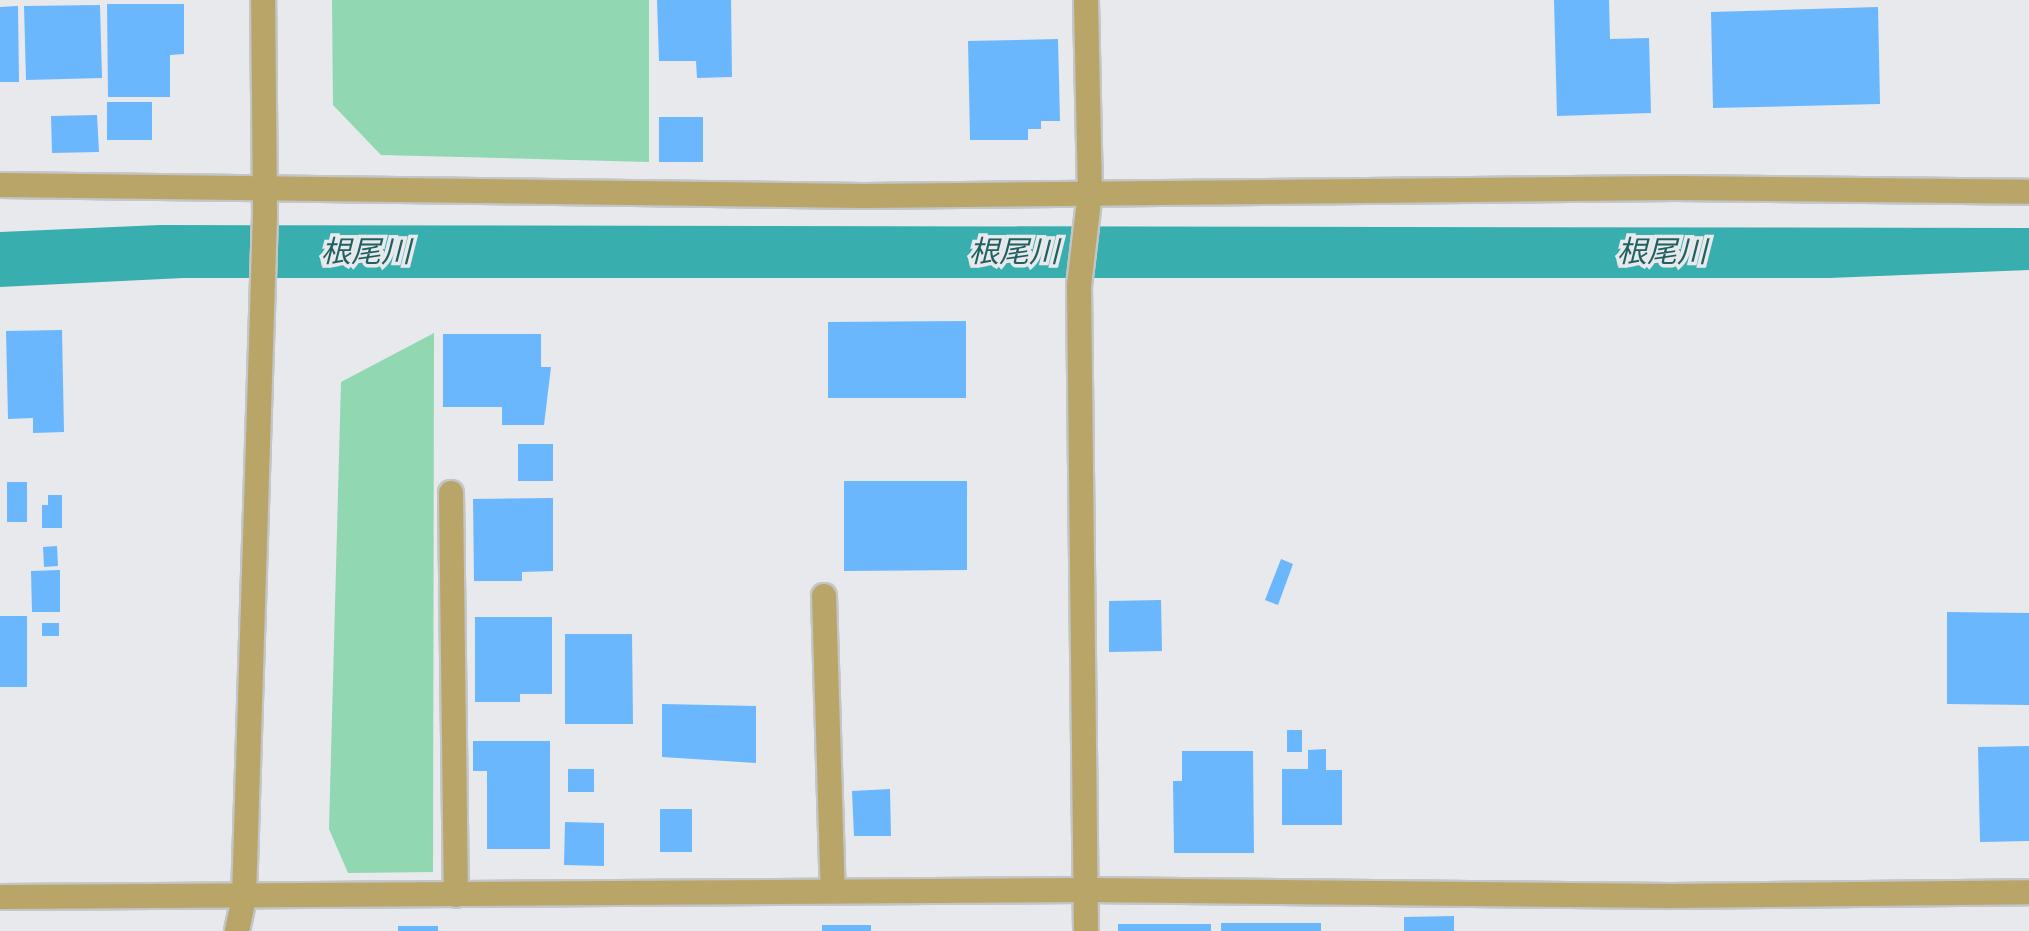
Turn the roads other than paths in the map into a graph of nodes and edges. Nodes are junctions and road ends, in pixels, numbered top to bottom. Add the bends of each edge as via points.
1 (263, 0) edge
2 (1086, 0) edge
3 (0, 185) edge
4 (266, 185) junction
5 (2029, 192) edge
6 (1090, 193) junction
7 (451, 493) dead end
8 (824, 596) dead end
9 (1085, 890) junction
10 (833, 891) junction
11 (2029, 892) edge
12 (456, 895) junction
13 (0, 897) edge
14 (244, 898) junction
15 (237, 931) edge
16 (1086, 931) edge

1 - 4 street
2 - 6 street
3 - 4 street
4 - 6 street via 864,196
4 - 14 street
5 - 6 street
6 - 9 street via 1079,286
7 - 12 street
8 - 10 street
9 - 10 street
9 - 11 street via 1671,896
9 - 16 street
10 - 12 street
12 - 14 street
13 - 14 street
14 - 15 street

